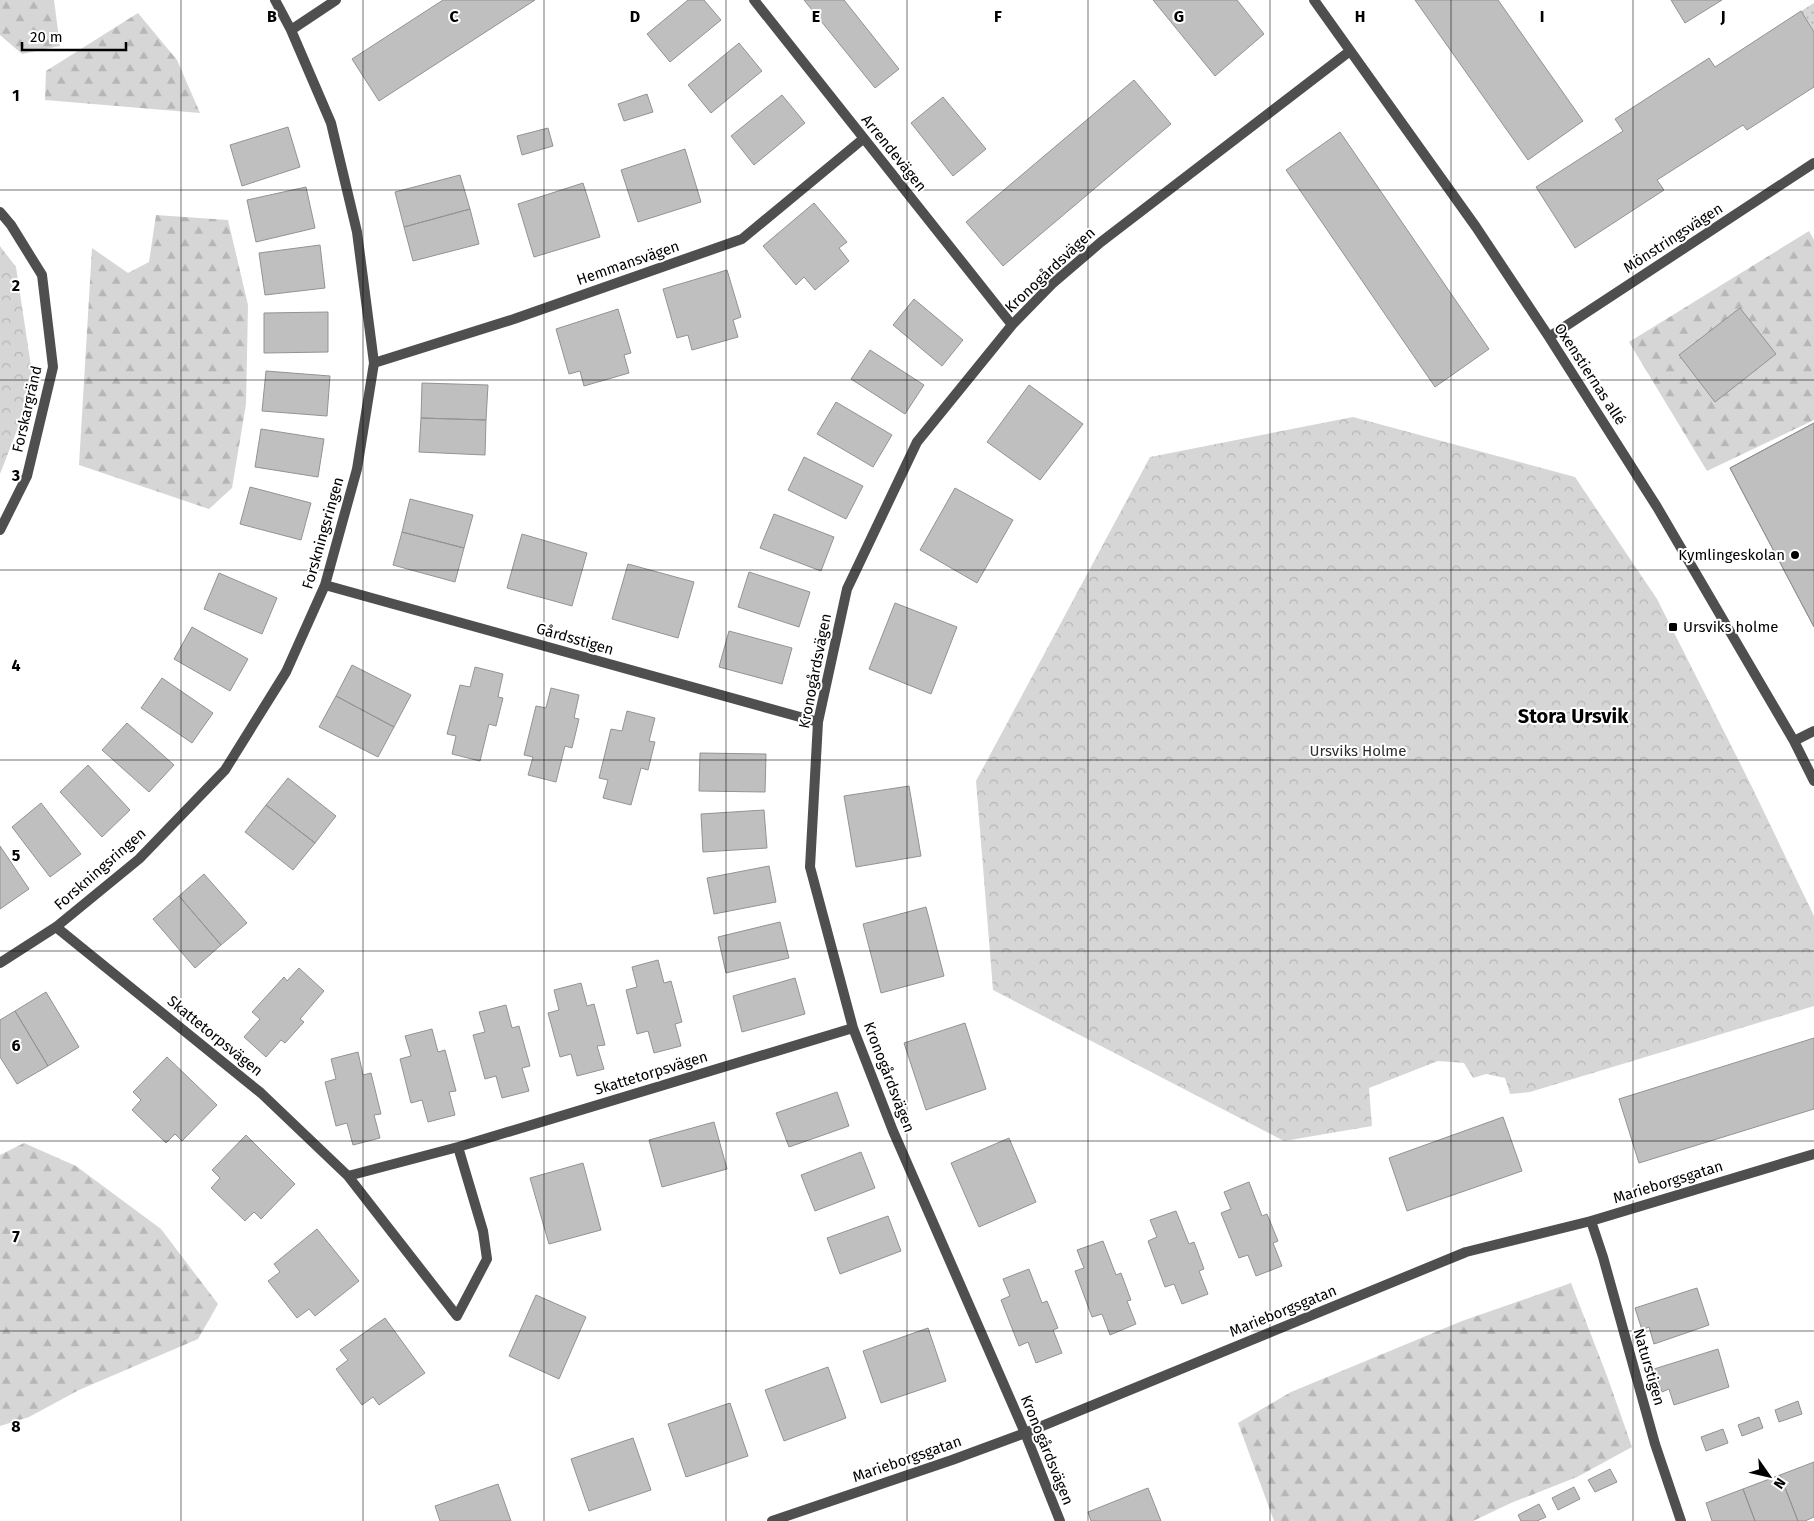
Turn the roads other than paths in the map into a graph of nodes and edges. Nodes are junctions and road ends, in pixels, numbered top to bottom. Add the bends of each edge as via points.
1 (275, 0) edge
2 (336, 0) edge
3 (754, 0) edge
4 (1314, 0) edge
5 (291, 30) junction
6 (1350, 51) junction
7 (863, 139) junction
8 (1814, 163) edge
9 (0, 212) edge
10 (1012, 325) junction
11 (1549, 337) junction
12 (374, 363) junction
13 (0, 530) edge
14 (325, 585) junction
15 (818, 722) junction
16 (1814, 731) edge
17 (1794, 741) junction
18 (1814, 781) edge
19 (56, 927) junction
20 (0, 963) edge
21 (854, 1028) junction
22 (458, 1147) junction
23 (1814, 1154) edge
24 (348, 1176) junction
25 (1591, 1221) junction
26 (1025, 1433) junction
27 (772, 1521) edge
28 (1060, 1521) edge
29 (1681, 1521) edge

1 - 5 street, Forskningsringen
2 - 5 street
3 - 7 street, Arrendevägen
4 - 6 street, Oxenstiernas allé
5 - 12 street, Forskningsringen via 331,123 358,232
6 - 10 street, Kronogårdsvägen via 1101,242 1052,284
6 - 11 street, Oxenstiernas allé via 1476,227
7 - 10 street, Arrendevägen
7 - 12 street, Hemmansvägen via 742,239 514,319
8 - 11 street, Mönstringsvägen
9 - 13 street, Forskargränd via 42,275 53,367 27,476
10 - 15 street, Kronogårdsvägen via 917,442 847,589
11 - 17 street, Oxenstiernas allé via 1657,507
12 - 14 street, Forskningsringen via 357,469
14 - 15 street, Gårdsstigen
14 - 19 street, Forskningsringen via 286,672 225,770 138,859
15 - 21 street, Kronogårdsvägen via 810,867
16 - 17 street
17 - 18 street, Oxenstiernas allé
19 - 20 street, Forskningsringen
19 - 24 street, Skattetorpsvägen via 261,1093
21 - 22 street, Skattetorpsvägen
21 - 26 street, Kronogårdsvägen via 893,1131
22 - 24 street, Skattetorpsvägen
22 - 24 street, Skattetorpsvägen via 484,1231 487,1260 457,1316
23 - 25 street, Marieborgsgatan
25 - 26 street, Marieborgsgatan via 1466,1252
25 - 29 street, Naturstigen via 1655,1444
26 - 27 street, Marieborgsgatan
26 - 28 street, Kronogårdsvägen

